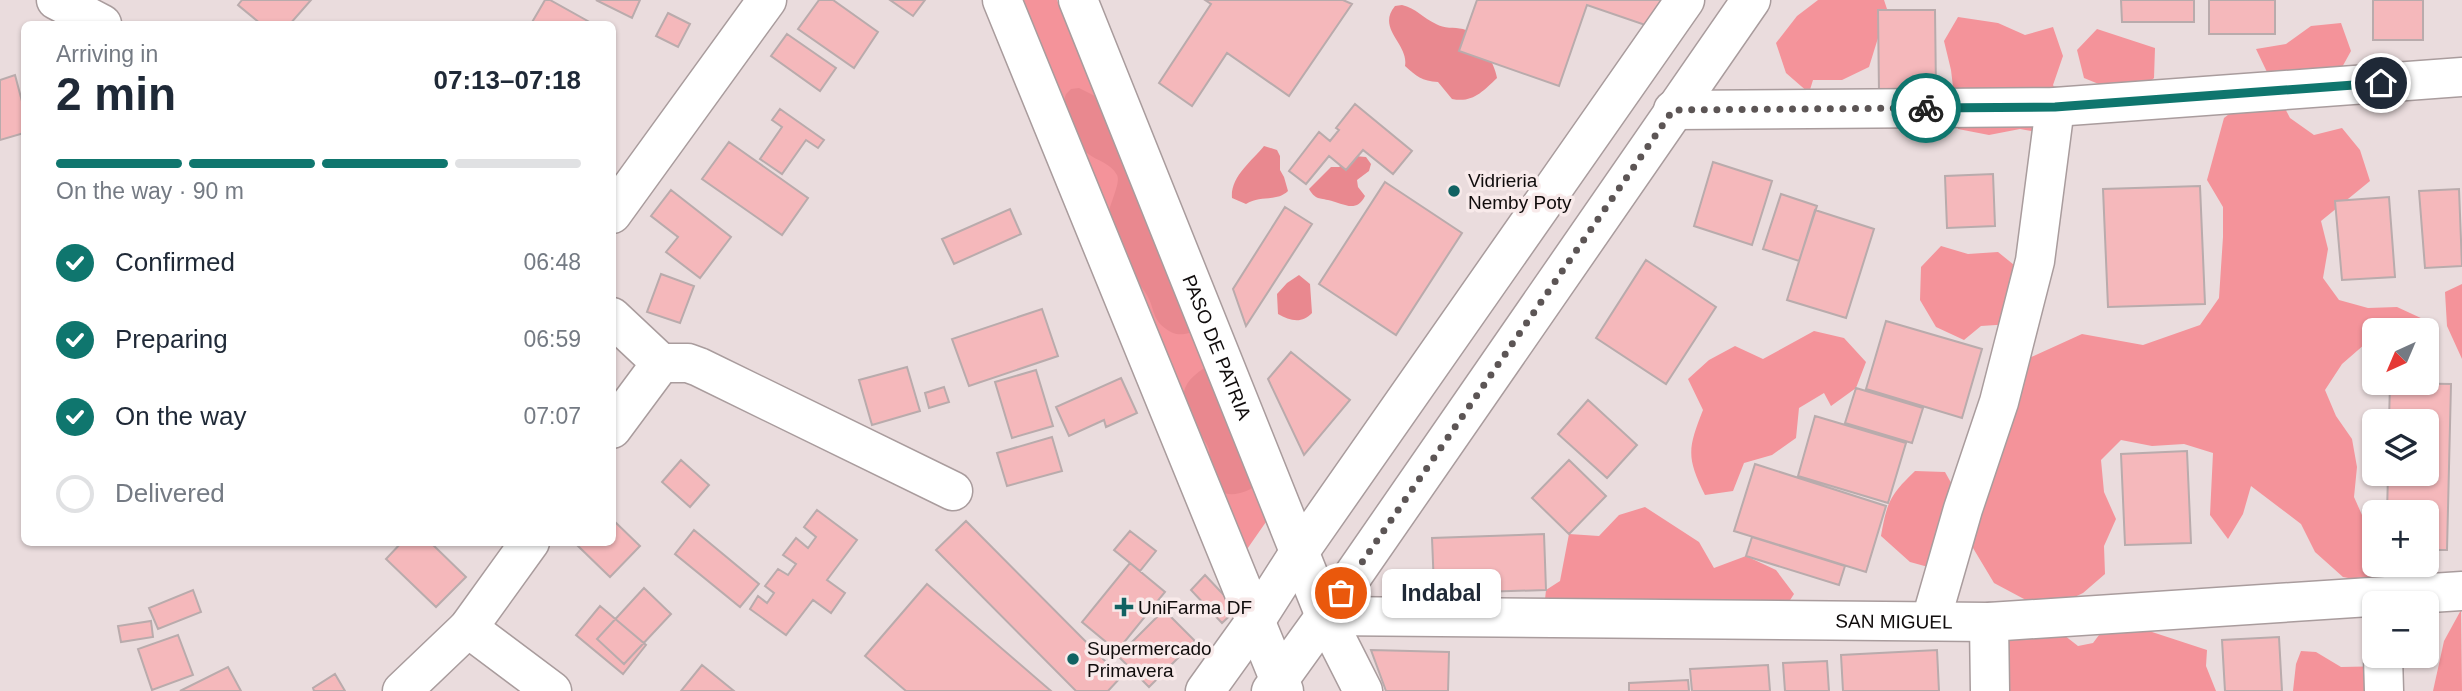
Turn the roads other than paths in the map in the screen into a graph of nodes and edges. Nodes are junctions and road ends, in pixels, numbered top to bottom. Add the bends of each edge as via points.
1 (56, 0) edge
2 (767, 0) edge
3 (1002, 0) edge
4 (1078, 0) edge
5 (1685, 0) edge
6 (1751, 0) edge
7 (96, 21) edge
8 (2462, 76) edge
9 (2055, 107) junction
10 (1673, 110) junction
11 (616, 208) edge
12 (616, 321) edge
13 (660, 363) junction
14 (616, 424) edge
15 (953, 491) dead end
16 (527, 546) edge
17 (1300, 551) junction
18 (2462, 591) edge
19 (2439, 594) edge
20 (2362, 601) edge
21 (1325, 616) junction
22 (1256, 620) junction
23 (1931, 620) junction
24 (1989, 622) junction
25 (468, 628) junction
26 (2383, 668) edge
27 (1278, 687) edge
28 (402, 691) edge
29 (552, 691) edge
30 (1205, 691) edge
31 (1363, 691) edge
32 (1990, 691) edge
33 (2384, 691) edge

1 - 7 main road
2 - 11 main road
3 - 22 main road
4 - 17 main road, PASO DE PATRIA
5 - 17 main road
6 - 10 main road
8 - 9 main road
9 - 10 main road
9 - 23 main road via 2035,261 1999,402
10 - 21 main road
12 - 13 main road
13 - 14 main road
13 - 15 main road via 699,367
16 - 25 main road
17 - 21 main road, PASO DE PATRIA
17 - 22 main road
18 - 19 main road, SAN MIGUEL
20 - 24 main road, SAN MIGUEL
21 - 23 main road, SAN MIGUEL
21 - 27 main road
21 - 31 main road, PASO DE PATRIA
22 - 27 main road
22 - 30 main road
23 - 24 main road, SAN MIGUEL
24 - 32 main road
25 - 28 main road
25 - 29 main road
26 - 33 main road

